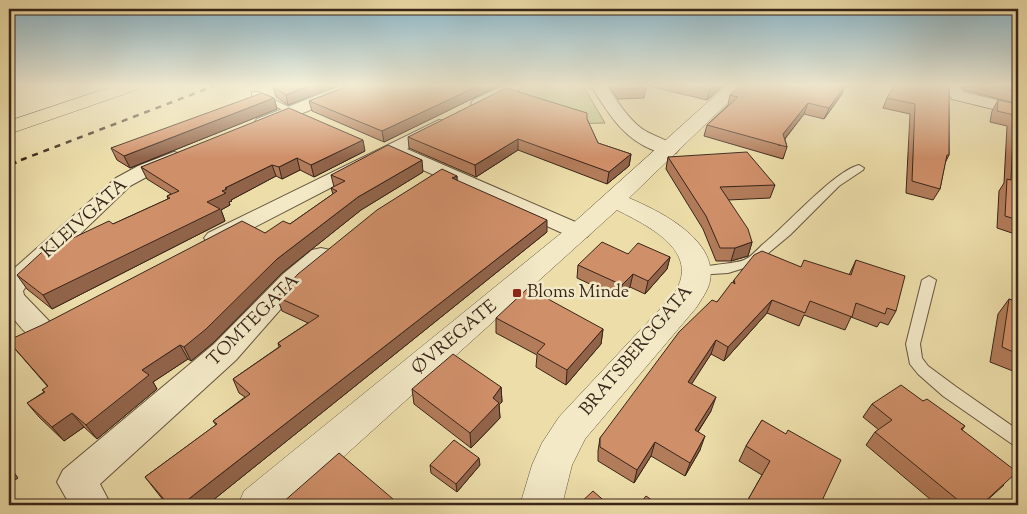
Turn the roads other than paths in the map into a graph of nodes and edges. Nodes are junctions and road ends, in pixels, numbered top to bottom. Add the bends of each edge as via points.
1 (61, 110) edge
2 (291, 110) edge
3 (311, 110) edge
4 (462, 110) edge
5 (615, 110) edge
6 (710, 110) edge
7 (302, 115) junction
8 (9, 128) edge
9 (247, 129) edge
10 (380, 148) junction
11 (669, 149) junction
12 (192, 151) edge
13 (859, 168) dead end
14 (614, 200) junction
15 (579, 232) junction
16 (342, 239) edge
17 (197, 248) edge
18 (696, 271) junction
19 (929, 280) dead end
20 (42, 329) edge
21 (1018, 439) edge
22 (84, 494) edge
23 (259, 505) edge
24 (541, 505) edge

1 - 8 main road
2 - 7 lane
3 - 7 street
4 - 10 street
5 - 11 street via 625,125 639,136
6 - 11 street, ØVREGATE
7 - 9 street
10 - 15 street via 430,179
10 - 17 street
11 - 14 street, ØVREGATE
12 - 20 street, KLEIVGATA via 124,182 18,278 10,290 11,298
13 - 18 lane via 835,184 750,262 728,269
14 - 15 street, ØVREGATE
14 - 18 street, BRATSBERGGATA via 649,216 678,238 688,248
15 - 23 street, ØVREGATE
16 - 22 street, TOMTEGATA via 292,280
18 - 24 street, BRATSBERGGATA via 693,290 572,428 558,449
19 - 21 lane via 913,344 915,360 949,391

